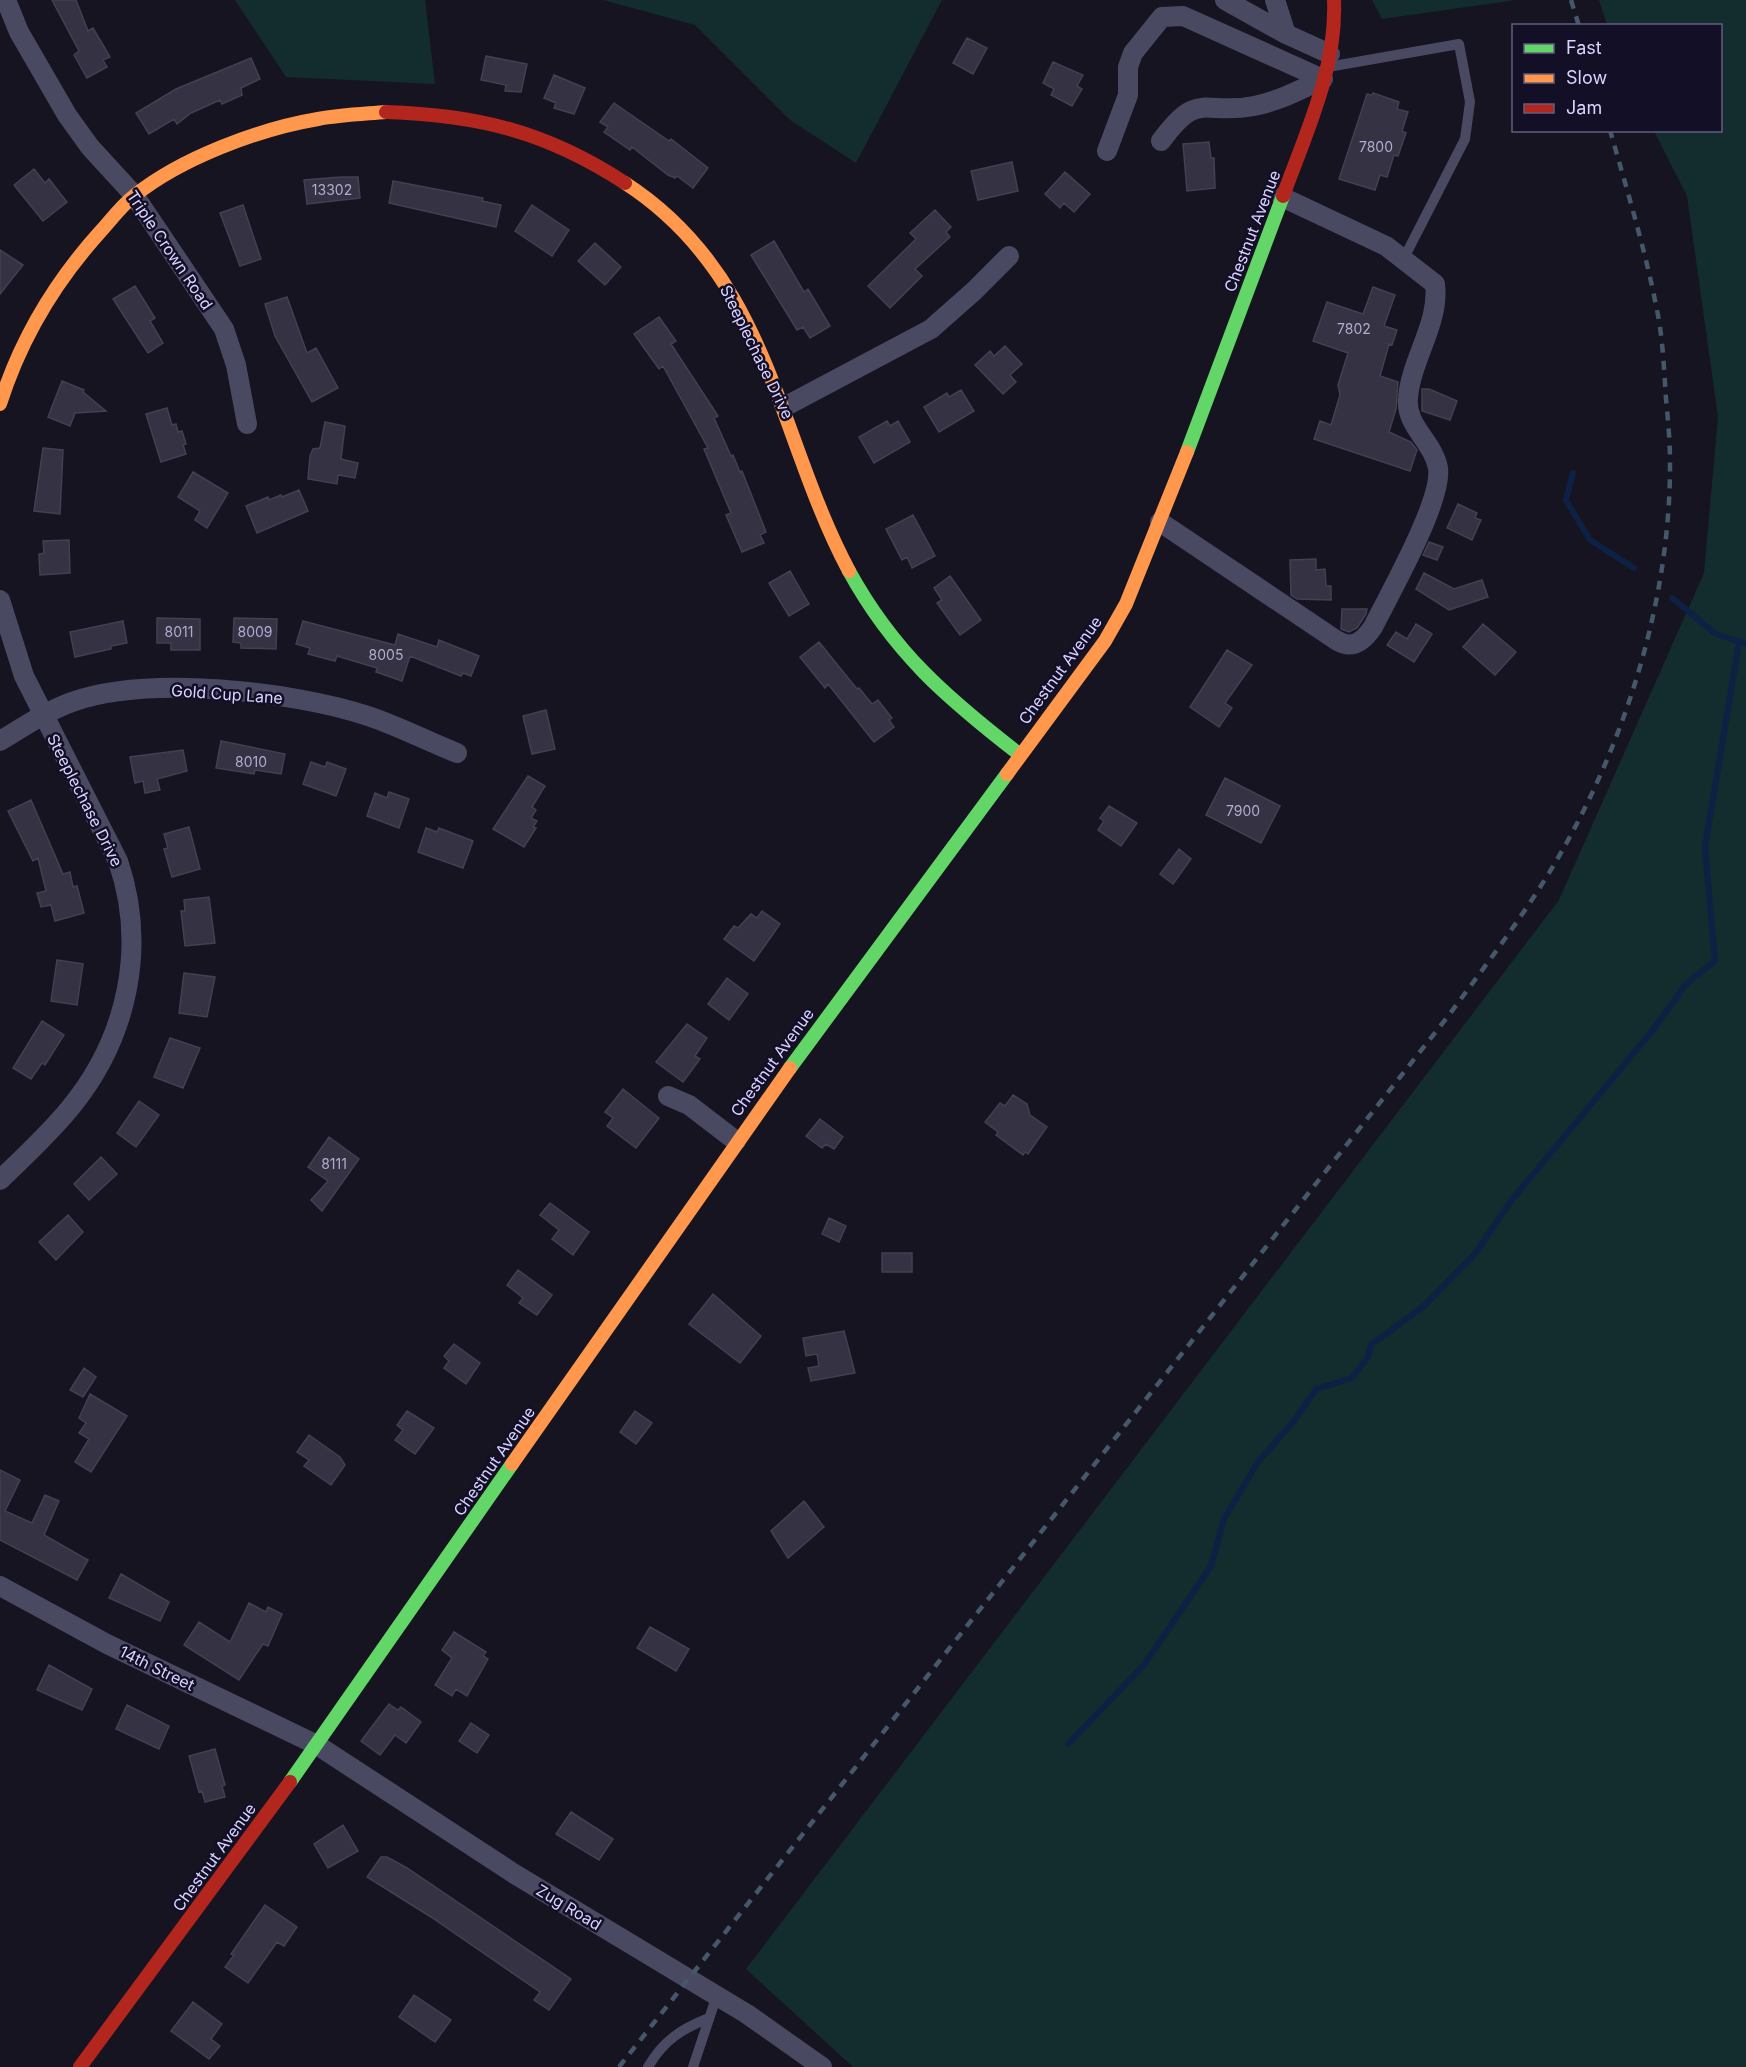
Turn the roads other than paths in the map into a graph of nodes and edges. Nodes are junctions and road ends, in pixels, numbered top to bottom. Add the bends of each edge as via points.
1 (6, 0) edge
2 (1225, 0) edge
3 (1275, 0) edge
4 (1334, 0) edge
5 (1286, 34) junction
6 (1326, 67) junction
7 (1161, 141) dead end
8 (1107, 151) dead end
9 (134, 195) junction
10 (1282, 197) junction
11 (1010, 256) dead end
12 (1404, 258) junction
13 (0, 404) edge
14 (786, 406) junction
15 (248, 424) dead end
16 (1160, 522) junction
17 (0, 600) edge
18 (43, 716) junction
19 (0, 741) edge
20 (457, 753) dead end
21 (1018, 754) junction
22 (668, 1096) dead end
23 (736, 1141) junction
24 (0, 1180) edge
25 (0, 1586) edge
26 (317, 1745) junction
27 (717, 1995) junction
28 (709, 2018) junction
29 (80, 2067) edge
30 (648, 2067) edge
31 (693, 2067) edge
32 (822, 2067) edge

1 - 9 street, Triple Crown Road via 23,40 67,115
2 - 5 street
3 - 5 street
4 - 6 street, Chestnut Avenue via 1334,32
5 - 6 street
6 - 7 street via 1277,101 1237,109 1193,108 1176,121
6 - 8 street via 1183,16 1162,17 1133,53 1128,67 1128,95
6 - 10 street, Chestnut Avenue via 1312,118
6 - 12 lane via 1459,44 1470,102 1465,139
9 - 13 street, Steeplechase Drive via 68,268 36,314 21,343
9 - 14 street, Steeplechase Drive via 220,148 277,127 320,117 370,111 424,111 465,116 551,139 626,181 663,210 694,242 737,303
9 - 15 street, Triple Crown Road via 224,329
10 - 12 street
10 - 16 street, Chestnut Avenue
11 - 14 street via 931,329
12 - 16 street via 1435,284 1437,299 1413,371 1407,409 1434,456 1438,483 1436,495 1367,637 1345,646
14 - 21 street, Steeplechase Drive via 825,522 867,604 926,678
16 - 21 street, Chestnut Avenue via 1126,603 1105,641
17 - 18 street, Steeplechase Drive via 24,676
18 - 19 street, Gold Cup Lane
18 - 20 street, Gold Cup Lane via 72,702 142,689 237,692 323,704 369,716
18 - 24 street, Steeplechase Drive via 118,861 129,892 131,963 118,1023 97,1070 71,1107
21 - 23 street, Chestnut Avenue
22 - 23 street via 689,1105
23 - 26 street, Chestnut Avenue
25 - 26 street, 14th Street via 107,1644
26 - 27 street, Zug Road via 513,1873
26 - 29 street, Chestnut Avenue
27 - 28 lane
27 - 32 street, Zug Road
28 - 30 lane via 672,2036
28 - 31 lane

